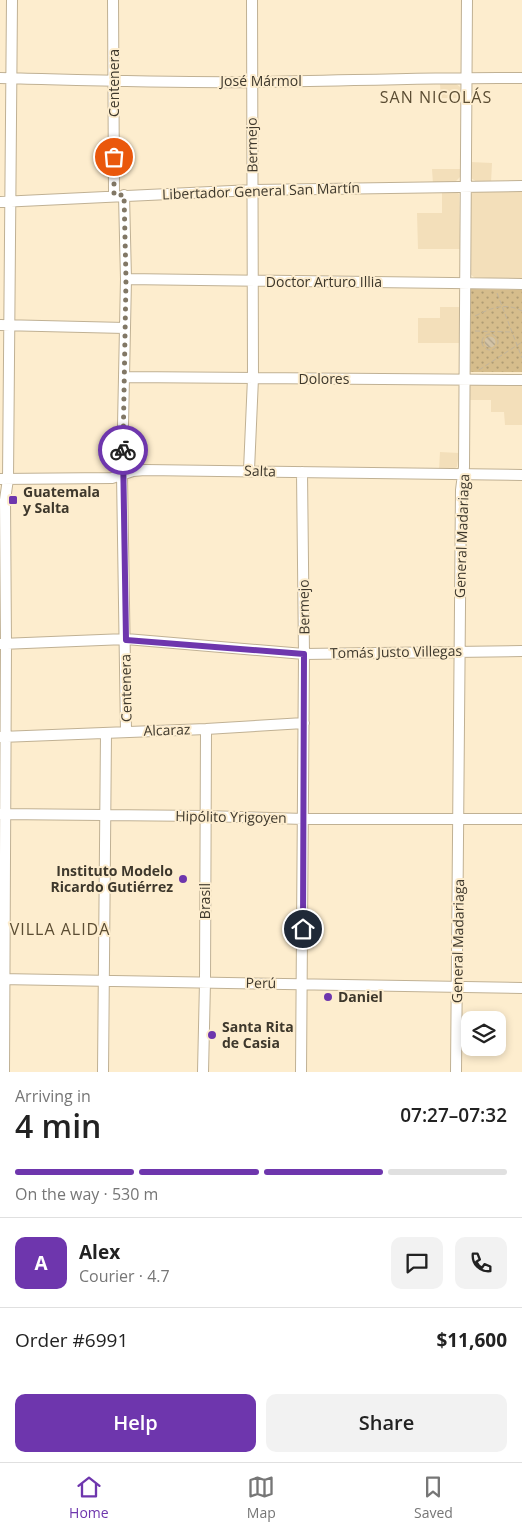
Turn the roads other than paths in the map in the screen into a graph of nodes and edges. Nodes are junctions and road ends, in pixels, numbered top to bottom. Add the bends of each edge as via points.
1 (12, 0) edge
2 (113, 0) edge
3 (252, 0) edge
4 (467, 0) edge
5 (5, 78) edge
6 (467, 78) junction
7 (522, 78) edge
8 (114, 81) junction
9 (252, 82) junction
10 (466, 186) junction
11 (522, 186) edge
12 (253, 190) junction
13 (119, 195) junction
14 (5, 201) edge
15 (126, 279) junction
16 (252, 281) junction
17 (464, 283) junction
18 (522, 284) edge
19 (4, 326) edge
20 (125, 328) junction
21 (125, 376) junction
22 (253, 378) junction
23 (465, 380) junction
24 (522, 380) edge
25 (249, 470) junction
26 (302, 472) junction
27 (122, 474) junction
28 (463, 475) junction
29 (522, 475) edge
30 (4, 479) edge
31 (126, 640) junction
32 (3, 644) edge
33 (522, 650) edge
34 (459, 651) junction
35 (304, 654) junction
36 (304, 723) junction
37 (206, 729) junction
38 (106, 732) junction
39 (126, 732) junction
40 (3, 737) edge
41 (3, 814) edge
42 (106, 816) junction
43 (205, 816) junction
44 (459, 818) junction
45 (304, 819) junction
46 (522, 819) edge
47 (2, 979) edge
48 (104, 981) junction
49 (205, 982) junction
50 (302, 984) junction
51 (457, 987) junction
52 (522, 988) edge
53 (4, 1072) edge
54 (103, 1072) edge
55 (203, 1072) edge
56 (301, 1072) edge
57 (456, 1072) edge

1 - 5 street
2 - 8 street, Centenera
3 - 9 street, Bermejo
4 - 6 street, General Madariaga
5 - 8 street, José Mármol
5 - 14 street
6 - 7 street, José Mármol
6 - 9 street, José Mármol
6 - 10 street, General Madariaga
8 - 9 street, José Mármol
8 - 13 street, Centenera
9 - 12 street, Bermejo
10 - 11 street, Libertador General San Martín
10 - 12 street, Libertador General San Martín
10 - 17 street, General Madariaga
12 - 13 street, Libertador General San Martín
12 - 16 street, Bermejo
13 - 14 street, Libertador General San Martín
13 - 15 street, Centenera
14 - 19 street
15 - 16 street, Doctor Arturo Illia
15 - 20 street, Centenera
16 - 17 street, Doctor Arturo Illia
16 - 22 street, Bermejo
17 - 18 street, Doctor Arturo Illia
17 - 23 street, General Madariaga
19 - 20 street
19 - 30 street
20 - 21 street, Centenera
21 - 22 street, Dolores
21 - 27 street, Centenera
22 - 23 street, Dolores
22 - 25 street, Bermejo
23 - 24 street, Dolores
23 - 28 street, General Madariaga
25 - 26 street, Salta
25 - 27 street, Salta via 145,470
26 - 28 street, Salta
26 - 35 street, Bermejo
27 - 30 street, Salta via 112,478
27 - 31 street, Centenera
28 - 29 street, Salta
28 - 34 street, General Madariaga
30 - 32 street
31 - 32 street, Tomás Justo Villegas
31 - 35 street, Tomás Justo Villegas
31 - 39 street, Centenera
32 - 40 street
33 - 34 street, Tomás Justo Villegas
34 - 35 street, Tomás Justo Villegas
34 - 44 street, General Madariaga
35 - 36 street, Bermejo
36 - 37 street, Alcaraz
36 - 45 street, Bermejo
37 - 39 street, Alcaraz
37 - 43 street, Brasil
38 - 39 street, Alcaraz
38 - 40 street, Alcaraz
38 - 42 street, Centenera
40 - 41 street
41 - 42 street, Hipólito Yrigoyen
41 - 47 street
42 - 43 street, Hipólito Yrigoyen
42 - 48 street, Centenera
43 - 45 street, Hipólito Yrigoyen
43 - 49 street, Brasil
44 - 45 street, Hipólito Yrigoyen
44 - 46 street, Hipólito Yrigoyen
44 - 51 street, General Madariaga
45 - 50 street, Bermejo
47 - 48 street, Perú
47 - 53 street
48 - 49 street, Perú
48 - 54 street, Centenera
49 - 50 street, Perú
49 - 55 street, Brasil
50 - 51 street, Perú
50 - 56 street, Bermejo
51 - 52 street, Perú
51 - 57 street, General Madariaga

